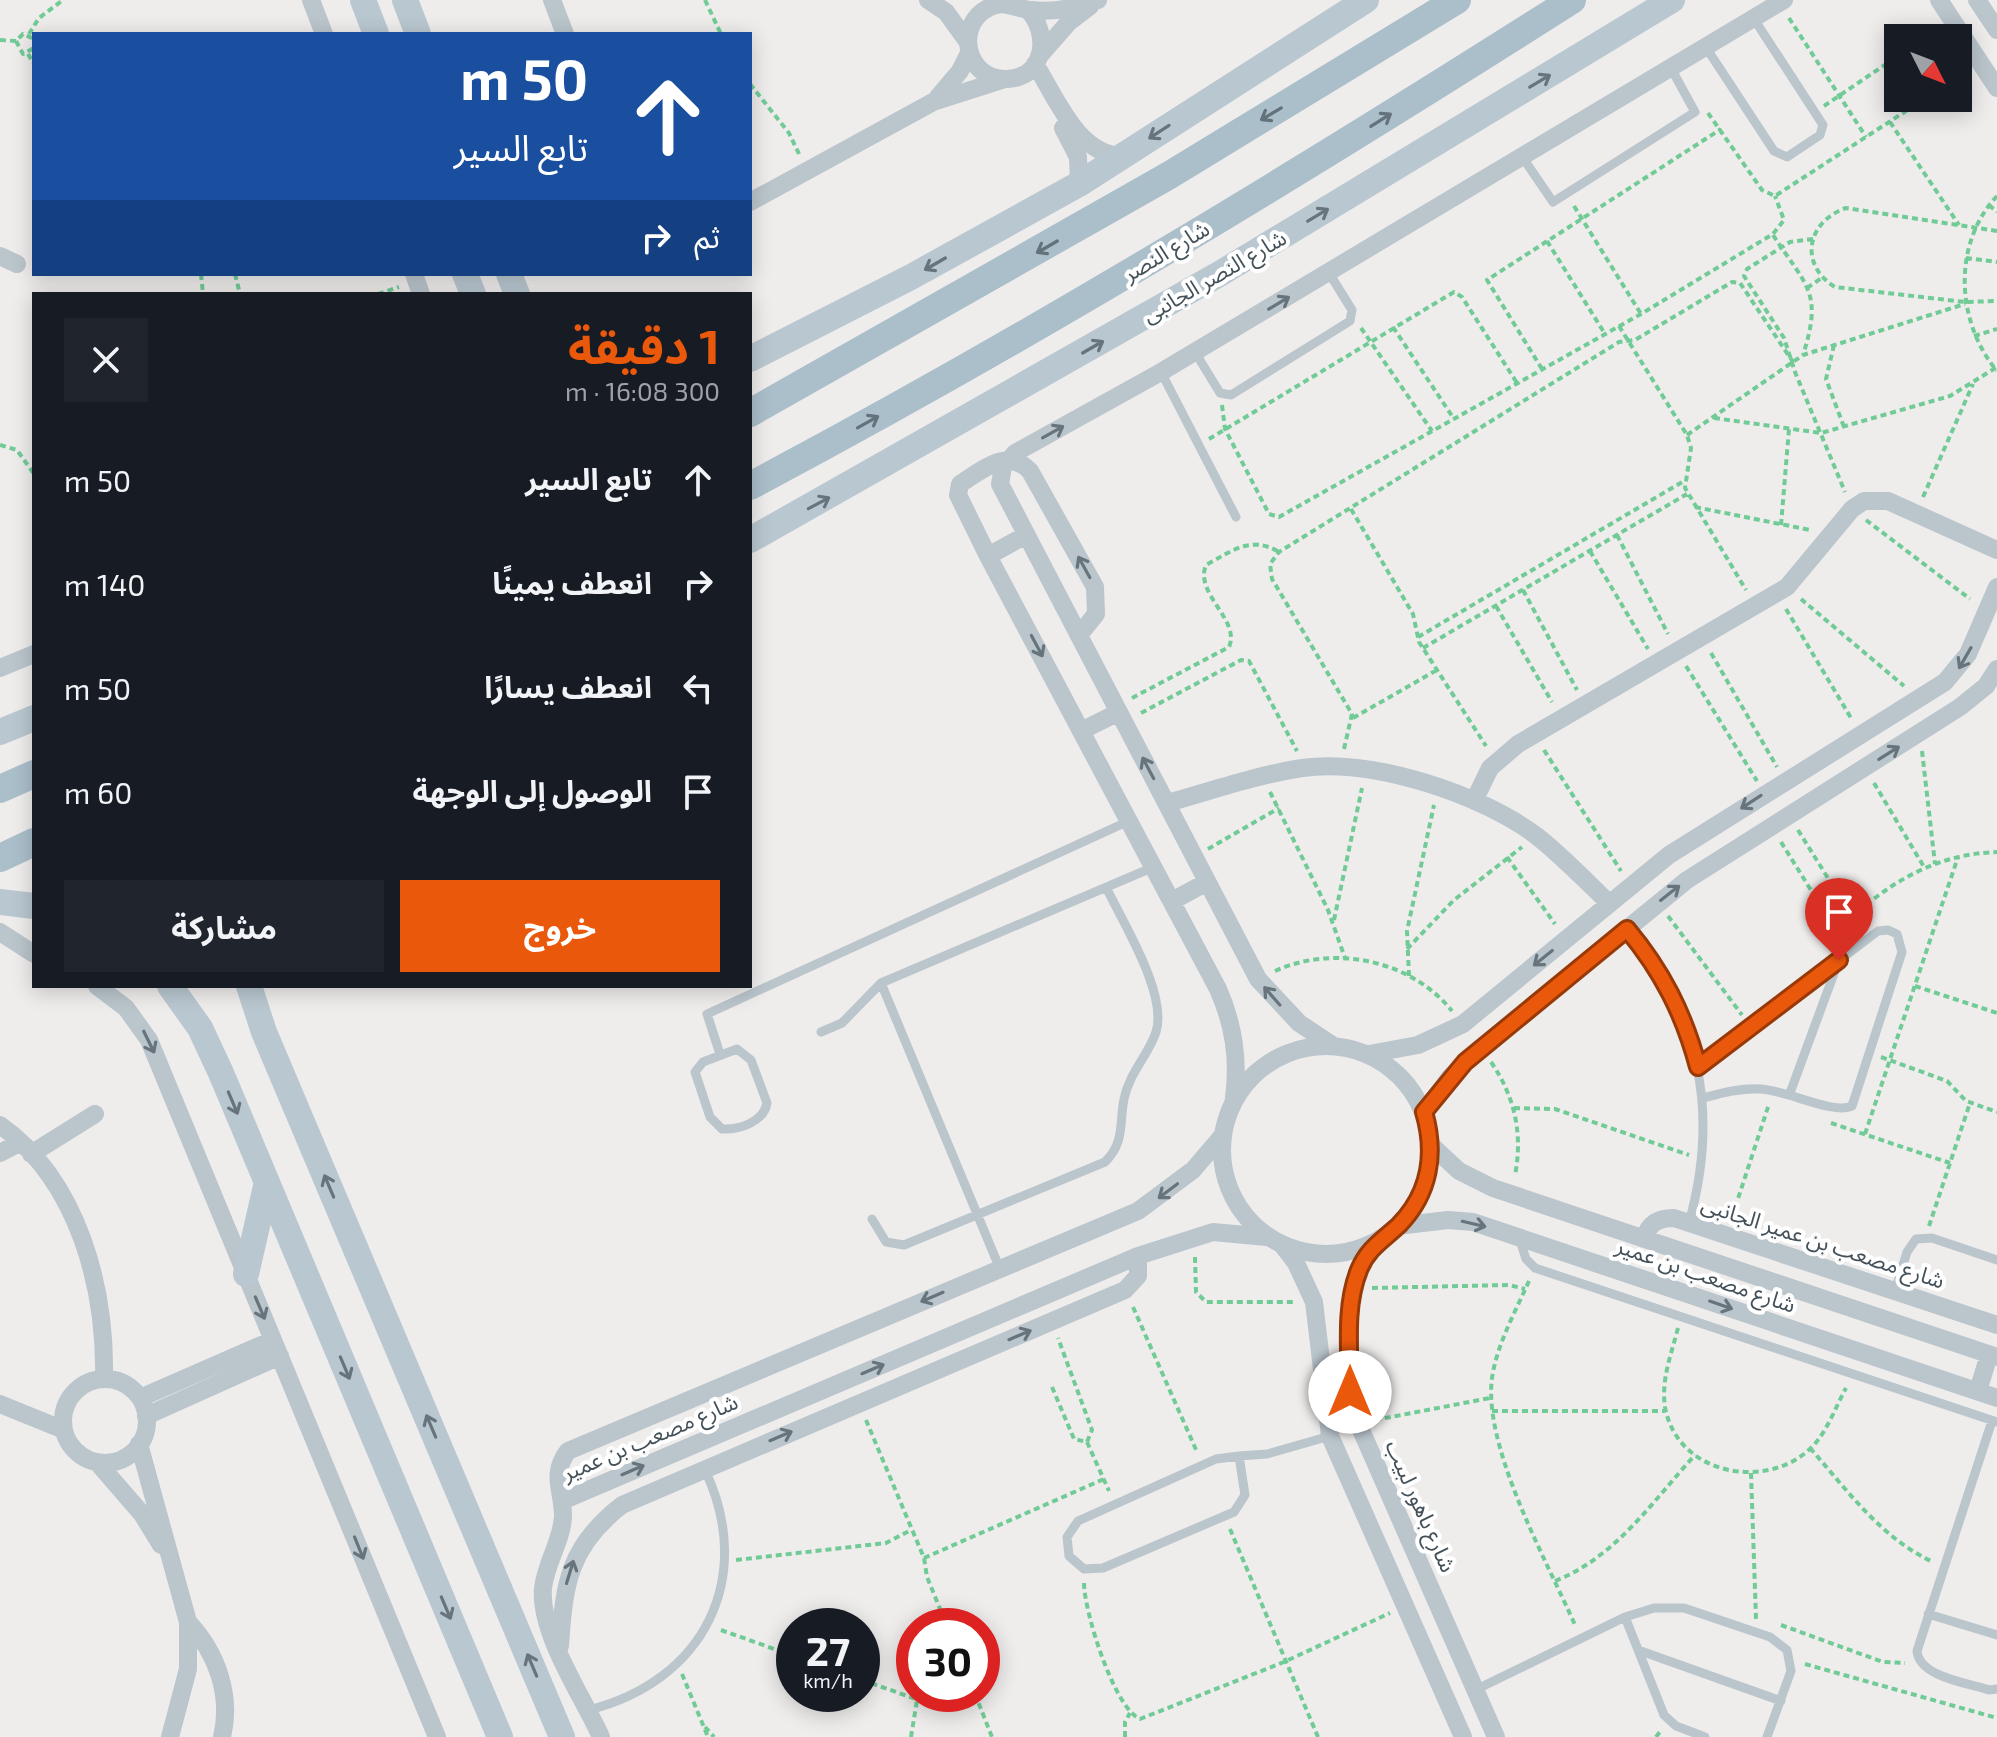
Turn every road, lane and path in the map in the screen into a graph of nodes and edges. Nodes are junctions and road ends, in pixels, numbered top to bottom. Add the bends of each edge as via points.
1 (63, 0) edge
2 (311, 0) edge
3 (363, 0) edge
4 (405, 0) edge
5 (552, 0) edge
6 (705, 0) edge
7 (1099, 0) edge
8 (1366, 0) edge
9 (1457, 0) edge
10 (1572, 0) edge
11 (1672, 0) edge
12 (1966, 0) edge
13 (1977, 0) edge
14 (930, 1) edge
15 (1782, 2) edge
16 (1943, 6) edge
17 (987, 8) junction
18 (1028, 10) junction
19 (1754, 19) junction
20 (1997, 30) edge
21 (323, 32) edge
22 (375, 32) edge
23 (417, 32) edge
24 (564, 32) edge
25 (720, 32) edge
26 (29, 34) junction
27 (32, 37) edge
28 (0, 40) edge
29 (16, 41) junction
30 (968, 47) junction
31 (1707, 49) junction
32 (32, 50) edge
33 (28, 54) junction
34 (32, 61) edge
35 (1034, 63) junction
36 (1884, 66) edge
37 (1672, 70) junction
38 (1005, 79) junction
39 (752, 87) edge
40 (1997, 88) edge
41 (1840, 96) junction
42 (933, 102) junction
43 (1816, 112) junction
44 (1890, 122) dead end
45 (1721, 129) dead end
46 (1866, 137) dead end
47 (1121, 156) junction
48 (1523, 158) junction
49 (808, 171) junction
50 (1079, 184) junction
51 (1566, 193) junction
52 (1775, 196) dead end
53 (1997, 196) edge
54 (752, 201) edge
55 (1989, 205) junction
56 (1997, 212) edge
57 (1582, 218) junction
58 (1959, 225) junction
59 (1976, 227) junction
60 (1997, 231) edge
61 (1773, 234) junction
62 (1813, 239) junction
63 (1547, 240) junction
64 (1781, 247) junction
65 (1966, 258) junction
66 (1997, 262) edge
67 (1329, 273) junction
68 (1823, 277) junction
69 (1807, 288) junction
70 (1997, 301) edge
71 (1965, 303) junction
72 (1641, 314) junction
73 (1350, 321) junction
74 (1619, 326) junction
75 (1393, 327) junction
76 (1997, 329) edge
77 (1605, 334) junction
78 (1974, 336) junction
79 (1373, 340) junction
80 (1629, 341) junction
81 (1834, 345) junction
82 (1195, 352) junction
83 (1803, 355) junction
84 (752, 358) edge
85 (1793, 362) junction
86 (1542, 369) junction
87 (1996, 369) edge
88 (1161, 372) junction
89 (1517, 383) junction
90 (1974, 383) junction
91 (1226, 395) junction
92 (752, 412) edge
93 (1712, 418) junction
94 (1454, 419) junction
95 (1844, 427) junction
96 (1225, 429) junction
97 (1789, 429) junction
98 (1432, 431) junction
99 (1821, 433) junction
100 (1687, 435) junction
101 (0, 445) edge
102 (1199, 445) junction
103 (1008, 459) junction
104 (32, 471) edge
105 (1684, 481) junction
106 (752, 485) edge
107 (1688, 494) junction
108 (1644, 504) junction
109 (1695, 507) junction
110 (1350, 508) junction
111 (1852, 509) junction
112 (1915, 513) junction
113 (1651, 515) junction
114 (1236, 517) dead end
115 (1781, 525) junction
116 (1026, 535) junction
117 (1617, 535) junction
118 (1832, 535) junction
119 (752, 539) edge
120 (1997, 550) edge
121 (1590, 551) junction
122 (1279, 552) junction
123 (988, 556) junction
124 (1550, 560) junction
125 (1556, 571) junction
126 (1997, 587) edge
127 (1523, 590) junction
128 (1782, 590) junction
129 (1496, 606) junction
130 (1756, 606) junction
131 (1986, 612) junction
132 (1455, 615) junction
133 (1462, 626) junction
134 (1079, 635) junction
135 (1418, 637) junction
136 (1701, 638) junction
137 (1423, 648) junction
138 (1677, 651) junction
139 (32, 655) edge
140 (1657, 664) junction
141 (0, 668) edge
142 (1997, 669) edge
143 (1437, 670) junction
144 (1991, 689) edge
145 (1919, 698) junction
146 (1586, 705) junction
147 (1120, 714) junction
148 (1353, 718) junction
149 (1561, 718) junction
150 (32, 719) edge
151 (1083, 730) junction
152 (0, 732) edge
153 (1920, 733) junction
154 (1861, 734) junction
155 (1534, 735) junction
156 (1496, 762) junction
157 (1808, 766) junction
158 (1338, 767) junction
159 (1865, 767) junction
160 (1305, 768) junction
161 (1366, 770) junction
162 (32, 775) edge
163 (1261, 776) junction
164 (1785, 780) junction
165 (1437, 787) junction
166 (0, 789) edge
167 (1824, 792) junction
168 (1764, 793) junction
169 (1474, 801) junction
170 (1167, 803) junction
171 (1279, 808) junction
172 (1789, 814) junction
173 (1131, 820) junction
174 (1770, 826) junction
175 (1538, 837) junction
176 (32, 843) edge
177 (1997, 852) edge
178 (1194, 856) junction
179 (1507, 857) junction
180 (1958, 857) junction
181 (0, 858) edge
182 (1935, 864) junction
183 (1156, 866) junction
184 (1924, 867) junction
185 (1207, 882) junction
186 (1631, 885) junction
187 (1106, 887) junction
188 (32, 893) edge
189 (1174, 900) junction
190 (14, 903) edge
191 (1609, 903) junction
192 (1658, 903) junction
193 (1852, 916) junction
194 (1333, 923) junction
195 (1627, 929) junction
196 (0, 932) edge
197 (1837, 932) junction
198 (1566, 939) junction
199 (1867, 939) junction
200 (1407, 949) junction
201 (32, 953) edge
202 (1849, 953) junction
203 (1345, 958) junction
204 (1839, 960) junction
205 (1409, 976) junction
206 (1258, 979) junction
207 (1894, 979) junction
208 (881, 983) junction
209 (1915, 986) junction
210 (100, 988) edge
211 (171, 988) edge
212 (250, 988) edge
213 (1997, 1013) edge
214 (1463, 1024) junction
215 (1751, 1026) junction
216 (821, 1032) dead end
217 (1332, 1045) junction
218 (1481, 1048) junction
219 (1871, 1053) junction
220 (720, 1054) junction
221 (1369, 1054) junction
222 (1890, 1060) junction
223 (1698, 1067) junction
224 (1790, 1093) junction
225 (1234, 1098) junction
226 (1703, 1098) junction
227 (1970, 1103) junction
228 (1783, 1107) dead end
229 (1514, 1108) junction
230 (1424, 1112) junction
231 (1997, 1112) edge
232 (95, 1114) dead end
233 (1824, 1121) dead end
234 (0, 1125) edge
235 (1865, 1134) junction
236 (1223, 1135) junction
237 (1431, 1145) junction
238 (25, 1149) junction
239 (0, 1153) edge
240 (1703, 1160) junction
241 (1950, 1163) junction
242 (267, 1182) junction
243 (1509, 1194) junction
244 (977, 1214) junction
245 (872, 1219) dead end
246 (1689, 1223) junction
247 (1397, 1226) junction
248 (1195, 1235) junction
249 (1726, 1235) junction
250 (1519, 1237) junction
251 (1925, 1237) junction
252 (1644, 1239) junction
253 (1275, 1241) junction
254 (1377, 1242) junction
255 (1138, 1256) junction
256 (1997, 1260) edge
257 (1535, 1268) junction
258 (1000, 1269) junction
259 (246, 1274) junction
260 (1354, 1288) junction
261 (1525, 1289) junction
262 (1125, 1290) junction
263 (1895, 1291) junction
264 (1314, 1302) junction
265 (1681, 1318) junction
266 (1052, 1321) junction
267 (1997, 1325) edge
268 (276, 1348) junction
269 (1993, 1356) edge
270 (1853, 1375) junction
271 (104, 1379) junction
272 (1052, 1387) dead end
273 (1978, 1391) junction
274 (1490, 1398) junction
275 (1997, 1398) edge
276 (859, 1403) junction
277 (0, 1404) edge
278 (143, 1407) junction
279 (1492, 1411) junction
280 (1666, 1411) junction
281 (1995, 1422) edge
282 (1358, 1423) junction
283 (64, 1430) junction
284 (1330, 1436) junction
285 (1087, 1442) junction
286 (139, 1444) junction
287 (1810, 1448) junction
288 (1695, 1455) junction
289 (1239, 1456) junction
290 (97, 1462) junction
291 (1203, 1465) junction
292 (705, 1468) junction
293 (1751, 1473) junction
294 (1104, 1479) junction
295 (562, 1501) junction
296 (1115, 1504) junction
297 (1224, 1516) junction
298 (912, 1529) junction
299 (924, 1558) junction
300 (726, 1561) junction
301 (169, 1562) junction
302 (1944, 1567) junction
303 (1084, 1569) junction
304 (1555, 1581) junction
305 (1405, 1606) junction
306 (940, 1608) edge
307 (1928, 1614) junction
308 (1756, 1616) junction
309 (1625, 1617) junction
310 (188, 1622) junction
311 (707, 1625) junction
312 (1756, 1633) junction
313 (1997, 1635) edge
314 (1580, 1639) junction
315 (559, 1649) junction
316 (776, 1650) edge
317 (1638, 1650) junction
318 (1917, 1657) junction
319 (1791, 1660) junction
320 (1284, 1662) junction
321 (678, 1664) junction
322 (1997, 1689) edge
323 (1475, 1690) junction
324 (1781, 1701) junction
325 (589, 1710) junction
326 (915, 1712) edge
327 (982, 1712) edge
328 (1130, 1713) junction
329 (1997, 1718) edge
330 (703, 1726) junction
331 (170, 1737) edge
332 (222, 1737) edge
333 (437, 1737) edge
334 (500, 1737) edge
335 (562, 1737) edge
336 (601, 1737) edge
337 (708, 1737) edge
338 (714, 1737) edge
339 (911, 1737) edge
340 (992, 1737) edge
341 (1125, 1737) edge
342 (1318, 1737) edge
343 (1463, 1737) edge
344 (1496, 1737) edge
345 (1705, 1737) edge
346 (1767, 1737) edge

1 - 26 path via 39,18
2 - 21 street
3 - 22 street
4 - 23 street
5 - 24 street
6 - 25 path
7 - 18 street
7 - 35 street via 1069,22
8 -> 47 street
9 -> 92 main road via 1130,199
106 -> 10 main road, شارع النصر via 1195,234
119 -> 11 street, شارع النصر الجانبى via 1221,273
12 - 16 street
13 - 20 street
14 - 17 street
14 - 30 street via 946,12
15 - 19 street
15 - 41 path
16 - 40 street
17 - 18 street via 1008,3
17 - 30 street via 977,16
18 - 35 street via 1042,30
19 - 31 street
19 - 43 lane
26 - 27 path
26 - 29 path
28 - 29 path
29 - 33 path via 18,51
30 - 38 street via 983,72
30 - 42 street via 960,71
31 - 37 street
31 - 43 lane via 1778,155 1787,157 1820,135 1823,125
32 - 33 path
33 - 34 path
35 - 38 street
35 - 47 street via 1082,138 1100,152
35 - 50 street via 1074,146
36 - 41 path
37 - 48 street
37 - 51 lane via 1695,112
38 - 42 street
39 - 49 path via 789,133
41 - 43 path
41 - 46 path
42 - 49 street
44 - 58 path
45 - 57 path
47 - 50 street
48 - 51 lane via 1551,201
48 - 67 street
49 - 54 street
50 -> 84 street
51 - 57 path
52 - 61 path via 1784,220
53 - 55 path
55 - 56 path
55 - 59 path
57 - 63 path
57 - 72 path
58 - 59 path
58 - 62 path via 1846,208 1823,219
59 - 60 path
59 - 65 path
61 - 64 path
61 - 72 path
62 - 64 path
62 - 68 path
63 - 77 path
63 - 86 path via 1487,280
64 - 69 path
64 - 85 path via 1744,276 1784,338
65 - 66 path
65 - 71 path
67 - 73 lane via 1352,310
82 -> 67 street
68 - 69 path
68 - 71 path via 1843,289
69 - 83 path via 1815,309
70 - 71 path
71 - 78 path
71 - 81 path
72 - 74 path
73 - 79 path
73 - 91 lane
74 - 77 path
74 - 80 path
75 - 79 path
75 - 89 path via 1449,294 1459,294
75 - 94 path
76 - 78 path
77 - 86 path
78 - 87 path
79 - 96 path
79 - 98 path
80 - 85 path via 1736,281
80 - 100 path
80 - 110 path via 1619,342
81 - 83 path
81 - 95 path via 1826,379
82 - 88 street
82 - 91 lane via 1216,388
83 - 85 path
85 - 93 path
85 - 99 path
86 - 89 path
87 - 90 path
88 - 102 lane
103 -> 88 street
89 - 94 path
90 - 95 path via 1950,396
90 - 112 path
91 - 96 path via 1221,417
93 - 97 path
93 - 100 path
94 - 98 path
95 - 99 path
96 - 98 path via 1273,518
96 - 102 path
97 - 99 path
97 - 115 path
99 - 111 path
100 - 105 path via 1690,462
101 - 104 path via 17,450
102 - 114 lane
103 - 116 street via 1000,484
103 - 123 street via 991,464 958,488
134 -> 103 street via 1096,614 1095,587 1030,471
105 - 107 path
105 - 108 path
107 - 109 path
107 - 113 path
108 - 113 path
108 - 124 path
109 - 115 path
109 - 130 path
110 - 122 path
110 - 135 path via 1413,614
111 - 112 street via 1876,499
111 - 118 street
111 - 131 path
112 - 120 street
113 - 117 path
115 - 118 path
116 - 123 street
116 - 134 street
117 - 121 path
117 - 138 path
118 - 128 street
121 - 125 path
121 - 140 path
122 - 147 path via 1245,543 1206,565 1204,581 1231,634 1229,647
122 - 148 path via 1270,564 1272,579
123 -> 151 street
124 - 125 path
124 - 132 path
125 - 127 path
126 - 131 street
127 - 129 path
127 - 146 path
128 - 130 street
128 - 145 path
128 - 154 path
129 - 133 path
129 - 149 path
130 - 136 street
131 -> 145 street via 1962,665
132 - 133 path
132 - 135 path
133 - 137 path
134 - 147 street
135 - 137 path
136 - 138 street
136 - 164 path
137 - 143 path
138 - 140 street
138 - 168 path
139 - 141 street
140 - 146 street
142 - 144 street
143 - 148 path
143 - 156 path
144 - 153 street
145 - 154 street
146 - 149 street
147 - 151 street
147 - 160 path via 1249,661
170 -> 147 street
148 - 158 path
149 - 155 street
150 - 152 street
151 - 173 street
159 -> 153 street
153 - 182 path
154 - 157 street
155 - 156 street
155 - 186 path
156 - 169 street
157 - 164 street
157 - 167 street
158 - 160 street
158 - 161 street
159 - 167 street
159 - 184 path
160 - 163 street
161 - 165 street
161 - 194 path
162 - 166 main road
163 - 170 street
163 - 171 path
164 - 168 street
165 - 169 street
165 - 200 path
167 - 172 street
168 -> 186 street
169 - 175 street
170 - 178 street
171 - 178 path
171 - 194 path
172 - 174 street
172 - 193 path
173 - 183 street
173 - 220 lane via 707,1014
192 -> 174 street
174 - 197 path
175 - 179 path
175 - 191 street
176 - 181 main road
177 - 180 path
178 - 185 street
179 - 198 path
179 - 200 path via 1454,900
180 - 182 path
180 - 209 path
182 - 184 path
183 - 187 lane
183 - 189 street
184 - 193 path via 1891,884
185 - 189 street
185 - 206 street
186 - 191 street
187 - 208 lane
187 - 244 lane via 1159,1009 1156,1031 1124,1099 1121,1140 1105,1162
188 - 190 street
189 - 225 street via 1227,1009 1237,1053
191 - 198 street
192 - 195 street
192 - 215 path
193 - 197 path
193 - 199 path
194 - 203 path
195 - 218 street
195 - 223 lane via 1679,1007
196 - 201 street
197 - 202 path
198 -> 214 street
199 - 202 lane
199 - 207 lane via 1878,931 1897,934 1902,952
200 - 205 path
202 - 204 lane
203 - 205 path via 1367,960
203 - 206 path via 1315,959
204 - 215 lane
204 - 224 lane
205 - 214 path via 1448,1005
217 -> 206 street via 1291,1016
207 - 209 path
207 - 219 lane
208 - 216 lane via 842,1023
208 - 244 lane
209 - 213 path
209 - 222 path
210 -> 259 street via 126,1008 149,1040
211 -> 242 street via 205,1039
335 -> 212 street
214 - 221 street via 1418,1045
215 - 223 lane
217 - 221 street
217 - 225 street via 1276,1058
218 - 229 path
218 - 230 street
219 - 222 path
219 - 224 lane via 1857,1098 1844,1110
220 - 220 lane via 737,1049 746,1053 767,1103 762,1116 731,1130 715,1124 695,1079 703,1062
221 - 230 street via 1408,1084
222 - 227 path via 1947,1081
222 - 235 path
223 - 226 lane
224 - 226 lane via 1746,1089
225 - 236 street
226 - 240 lane
227 - 231 path
227 - 241 path
228 - 249 path via 1769,1102
229 - 240 path via 1555,1109
229 - 243 path via 1518,1151
230 - 237 street
232 - 238 street
233 - 235 path
234 - 238 street
235 - 241 path
236 - 253 street via 1230,1192 1252,1224
236 -> 258 street, شارع مصعب بن عمير via 1193,1170 1138,1211
237 - 243 street, شارع مصعب بن عمير via 1459,1171
237 - 247 street via 1419,1198
238 - 239 street
238 - 271 street via 68,1208 90,1260 103,1315
240 - 246 lane
241 - 251 path
242 - 259 street
242 -> 334 street
243 - 252 street, شارع مصعب بن عمير
244 - 245 lane via 898,1246 886,1242
244 - 258 lane
246 - 249 street, شارع مصعب بن عمير الجانبى
246 - 252 street, شارع مصعب بن عمير الجانبى via 1661,1218
247 -> 250 street, شارع مصعب بن عمير via 1473,1222
247 - 254 street
248 - 253 street, شارع مصعب بن عمير via 1231,1231
248 - 255 street, شارع مصعب بن عمير
248 - 264 path via 1196,1292 1201,1300
249 - 263 street, شارع مصعب بن عمير الجانبى
250 - 257 lane
250 -> 273 street, شارع مصعب بن عمير
251 - 256 lane
251 - 263 lane via 1911,1244
252 - 269 street, شارع مصعب بن عمير
253 - 254 street via 1321,1255
253 - 264 street via 1302,1272
254 - 260 street, شارع باهور لبيب
255 - 262 street via 1138,1276
295 -> 255 street, شارع مصعب بن عمير
257 - 261 path
257 - 265 lane
258 -> 295 street, شارع مصعب بن عمير via 579,1445 560,1462 556,1474
259 -> 268 street
260 - 261 path
260 - 282 street, شارع باهور لبيب via 1350,1392
261 - 274 path via 1493,1371
262 - 266 street
262 - 291 path
263 - 267 street, شارع مصعب بن عمير الجانبى
264 - 284 street
265 - 270 lane
265 - 280 path via 1663,1385
276 -> 266 street
266 - 285 path via 1092,1430
268 - 278 street
268 -> 333 street
269 - 273 street
270 - 281 lane
270 - 287 path
271 - 278 street via 125,1384
271 - 283 street via 72,1395
272 - 285 path via 1074,1439
273 - 275 street, شارع مصعب بن عمير
274 - 279 path
274 - 282 path
292 -> 276 street
276 - 298 path
277 - 283 street
278 - 286 street via 145,1433
279 - 280 path
279 - 304 path via 1504,1463
280 - 288 path via 1677,1435
281 - 302 lane
282 - 323 street, شارع باهور لبيب
283 - 290 street via 76,1451
284 - 289 lane via 1267,1454
284 - 305 street
285 - 294 path
286 - 290 street via 121,1460
286 - 301 street
287 - 293 path via 1770,1472
287 - 302 path via 1888,1535
288 - 293 path via 1717,1468
288 - 304 path via 1609,1552 1584,1570
289 - 291 lane
289 - 297 lane via 1245,1495 1234,1512
290 - 301 street via 142,1514
291 - 296 lane
292 - 300 lane via 723,1517
315 -> 292 street via 568,1573 589,1537 622,1505
293 - 308 path
294 - 296 path
294 - 299 path
295 - 315 street via 562,1525 543,1592
296 - 303 lane via 1071,1528 1069,1556
297 - 303 lane via 1103,1568
297 - 320 path
298 - 299 path
298 - 300 path via 886,1543
299 - 306 path
300 - 311 lane
301 - 310 street
302 - 307 lane
303 - 328 path via 1084,1603 1094,1636
304 - 314 path
305 - 320 path
305 - 343 street
307 - 313 lane
307 - 318 lane
308 - 312 path
308 - 318 path via 1892,1664
309 - 312 lane via 1654,1608 1684,1608
309 - 314 lane
309 - 317 lane
310 - 331 street via 184,1693
310 - 332 street via 220,1675 225,1700
311 - 316 path
311 - 321 lane
312 - 319 lane via 1780,1642
314 - 323 lane
315 - 325 street
317 - 324 lane
317 - 345 lane via 1669,1722
318 - 322 lane via 1927,1669
319 - 324 lane
319 - 329 path
320 - 328 path via 1140,1719
320 - 342 path
321 - 325 lane via 638,1693
321 - 330 path
323 - 344 street, شارع باهور لبيب
324 - 346 lane
325 - 336 street
326 - 339 path
327 - 340 path
328 - 341 path
330 - 337 path
330 - 338 path

